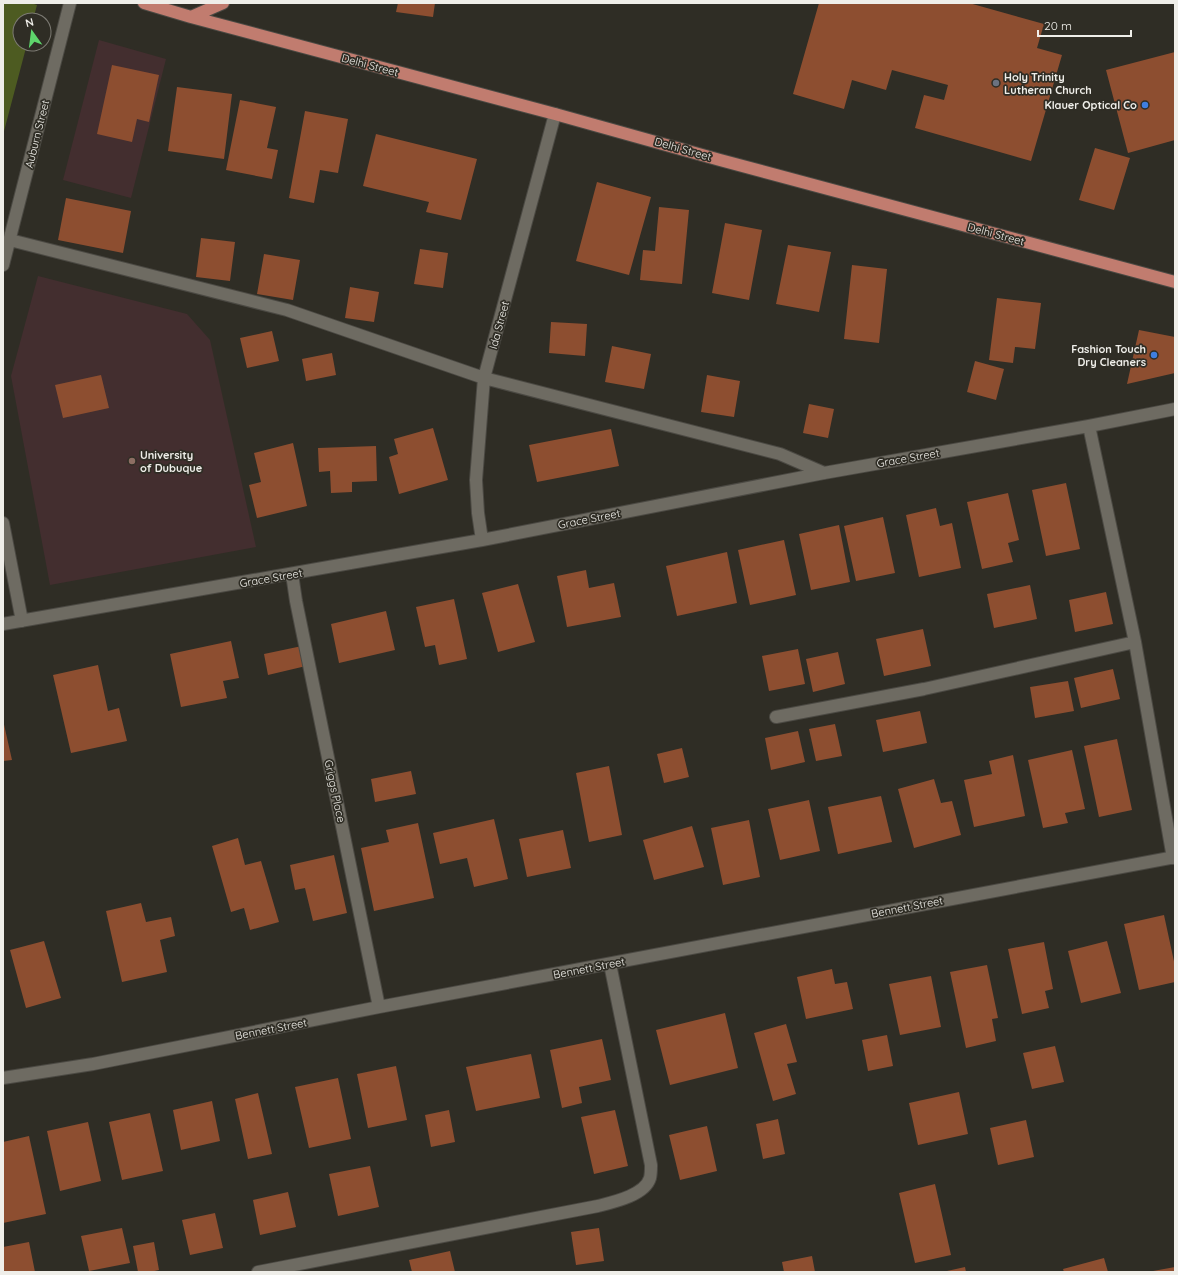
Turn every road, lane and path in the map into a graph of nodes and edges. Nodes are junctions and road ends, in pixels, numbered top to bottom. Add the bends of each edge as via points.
1 (70, 3) edge
2 (144, 3) edge
3 (223, 3) edge
4 (191, 17) junction
5 (555, 114) junction
6 (10, 240) junction
7 (3, 265) edge
8 (1175, 282) edge
9 (484, 378) junction
10 (1175, 409) edge
11 (1089, 426) junction
12 (824, 473) junction
13 (3, 523) edge
14 (482, 540) junction
15 (292, 574) junction
16 (22, 621) junction
17 (3, 624) edge
18 (1135, 642) junction
19 (776, 717) dead end
20 (1174, 858) edge
21 (610, 964) junction
22 (379, 1007) junction
23 (3, 1078) edge
24 (258, 1272) edge

1 - 6 street, Auburn Street
2 - 4 main road, Delhi Street
3 - 4 main road
4 - 5 main road, Delhi Street
5 - 8 main road, Delhi Street
5 - 9 street, Ida Street
6 - 7 street, Auburn Street
6 - 9 street via 287,310
9 - 12 street via 780,454
9 - 14 street, Ida Street via 476,480
10 - 11 street, Grace Street
11 - 12 street, Grace Street
11 - 18 street
12 - 14 street, Grace Street
13 - 16 street
14 - 15 street, Grace Street
15 - 16 street, Grace Street
15 - 22 street, Griggs Place
16 - 17 street, Grace Street
18 - 19 street via 924,689
18 - 20 street
20 - 21 street, Bennett Street
21 - 22 street, Bennett Street
21 - 24 street via 651,1165 650,1178 638,1192 625,1199 598,1206
22 - 23 street, Bennett Street via 93,1064

